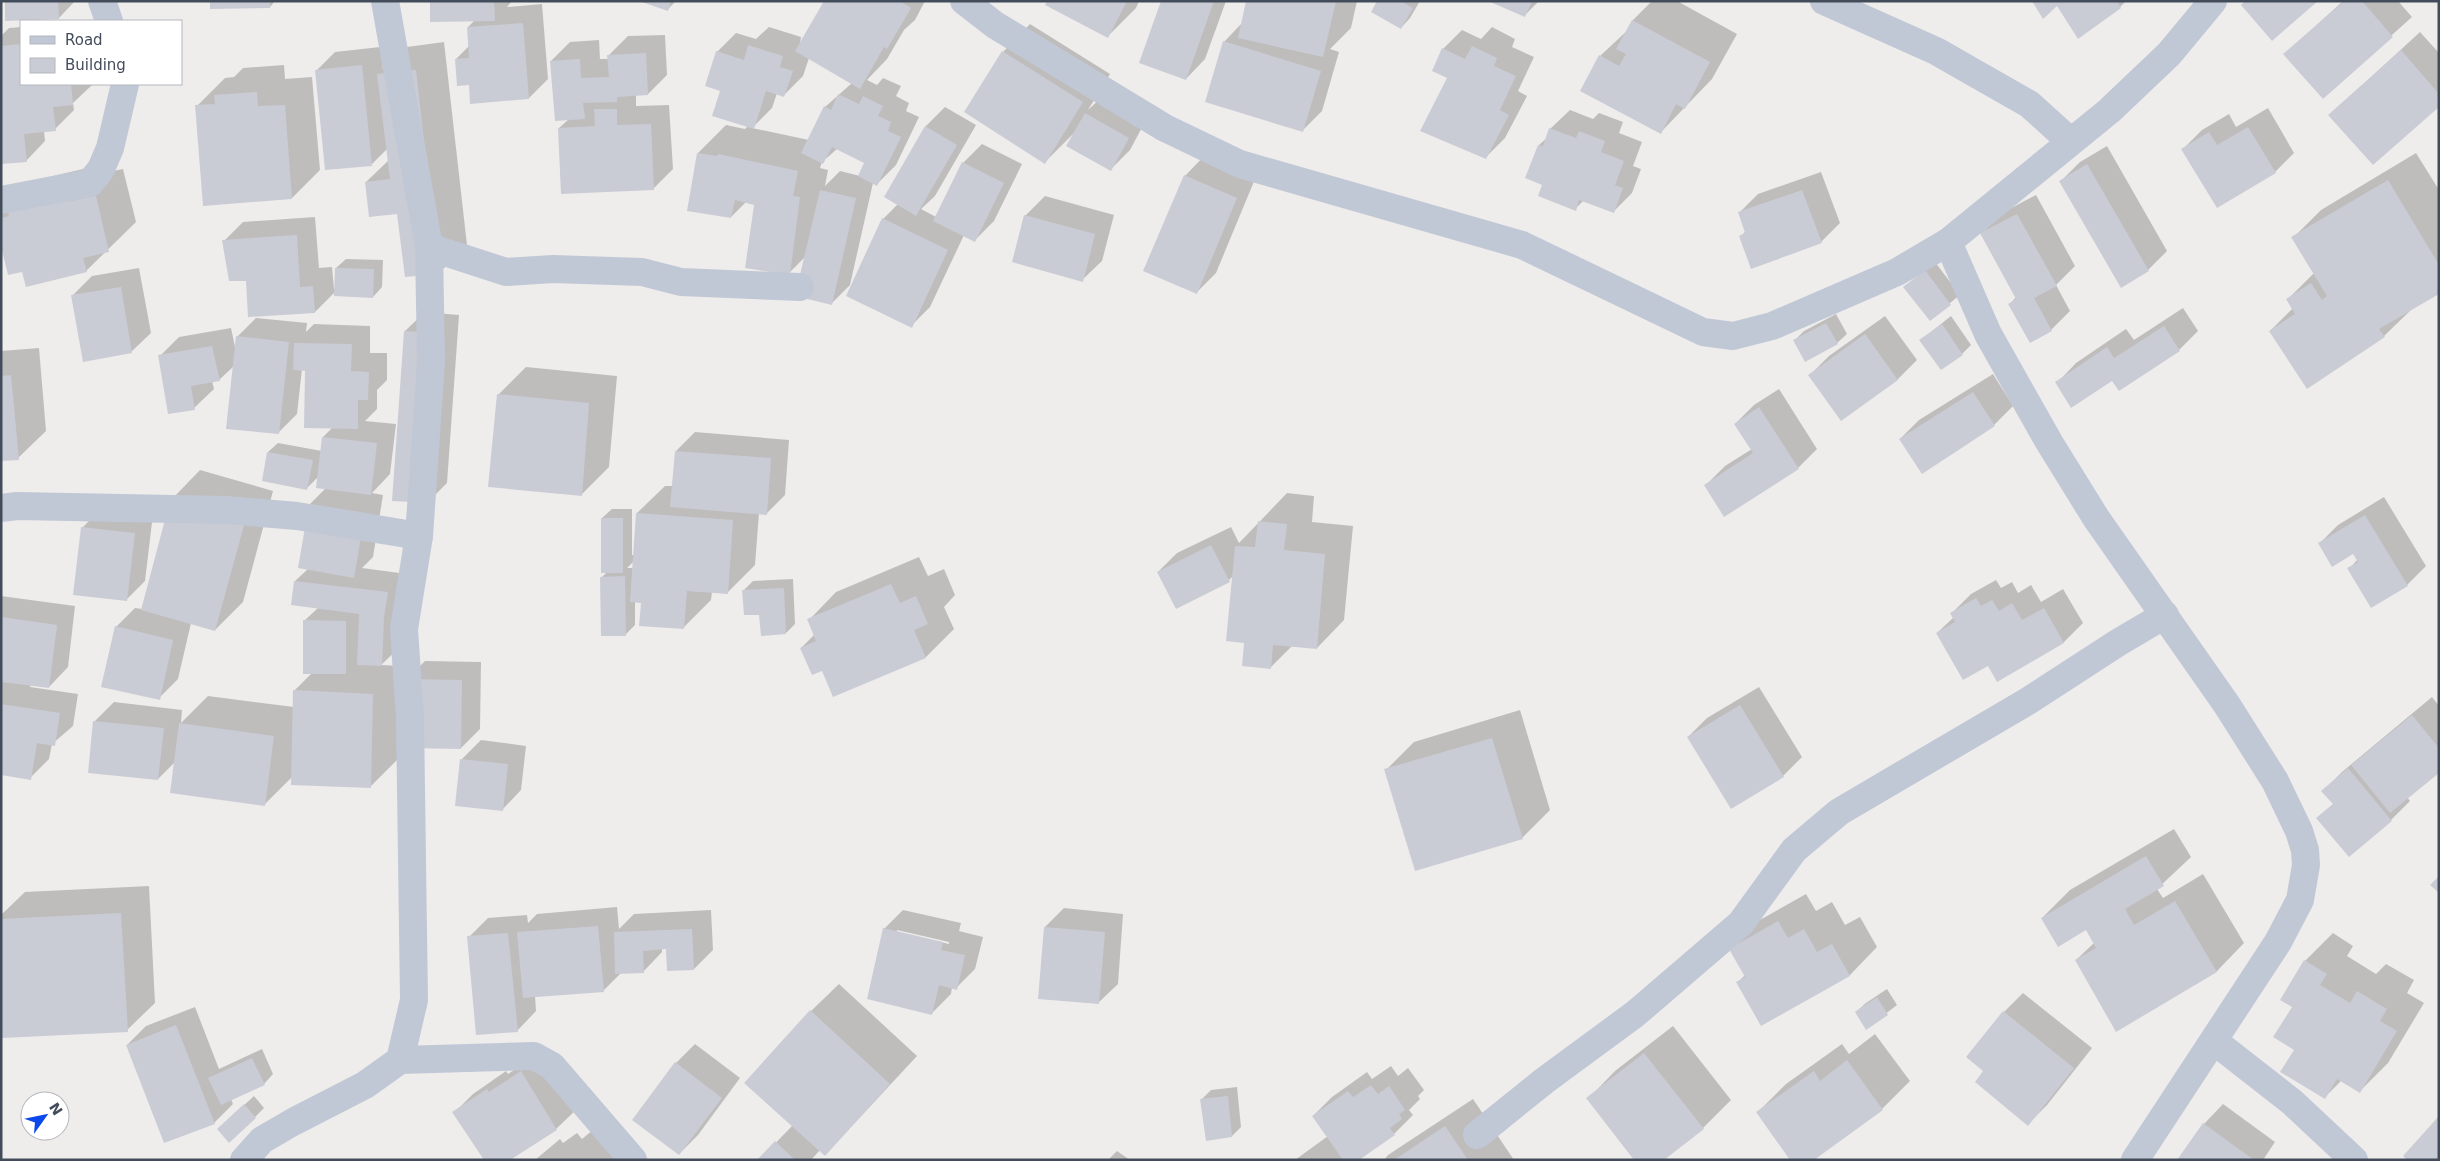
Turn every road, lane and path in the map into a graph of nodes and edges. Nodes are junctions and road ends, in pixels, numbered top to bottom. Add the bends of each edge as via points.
1 (102, 1) edge
2 (385, 1) edge
3 (964, 1) edge
4 (1824, 1) edge
5 (2213, 1) edge
6 (109, 20) edge
7 (125, 85) edge
8 (2070, 141) junction
9 (1, 200) edge
10 (1948, 242) junction
11 (428, 247) junction
12 (800, 287) dead end
13 (1, 508) edge
14 (419, 536) junction
15 (2165, 614) junction
16 (2214, 1041) junction
17 (400, 1060) junction
18 (1476, 1134) dead end
19 (244, 1160) edge
20 (633, 1160) edge
21 (2135, 1160) edge
22 (2354, 1160) edge

1 - 6 street
2 - 11 street
3 - 10 street via 995,25 1165,128 1240,164 1522,245 1703,332 1733,336 1772,326 1896,272
4 - 8 street via 1944,56 2028,104
5 - 8 street via 2169,54 2109,111
7 - 9 street via 110,148 101,169 90,183
8 - 10 street
10 - 15 street via 1988,334 2050,442 2096,518
11 - 12 street via 506,272 553,269 642,272 682,282
11 - 14 street via 431,361
13 - 14 street via 226,510 297,516
14 - 17 street via 404,629 410,718 414,1000
15 - 16 street via 2275,781 2305,850 2300,900 2278,942
15 - 18 street via 2028,701 1839,812 1794,850 1741,923 1635,1014
16 - 21 street
16 - 22 street via 2292,1102
17 - 19 street via 365,1085 262,1140
17 - 20 street via 534,1056 552,1066

